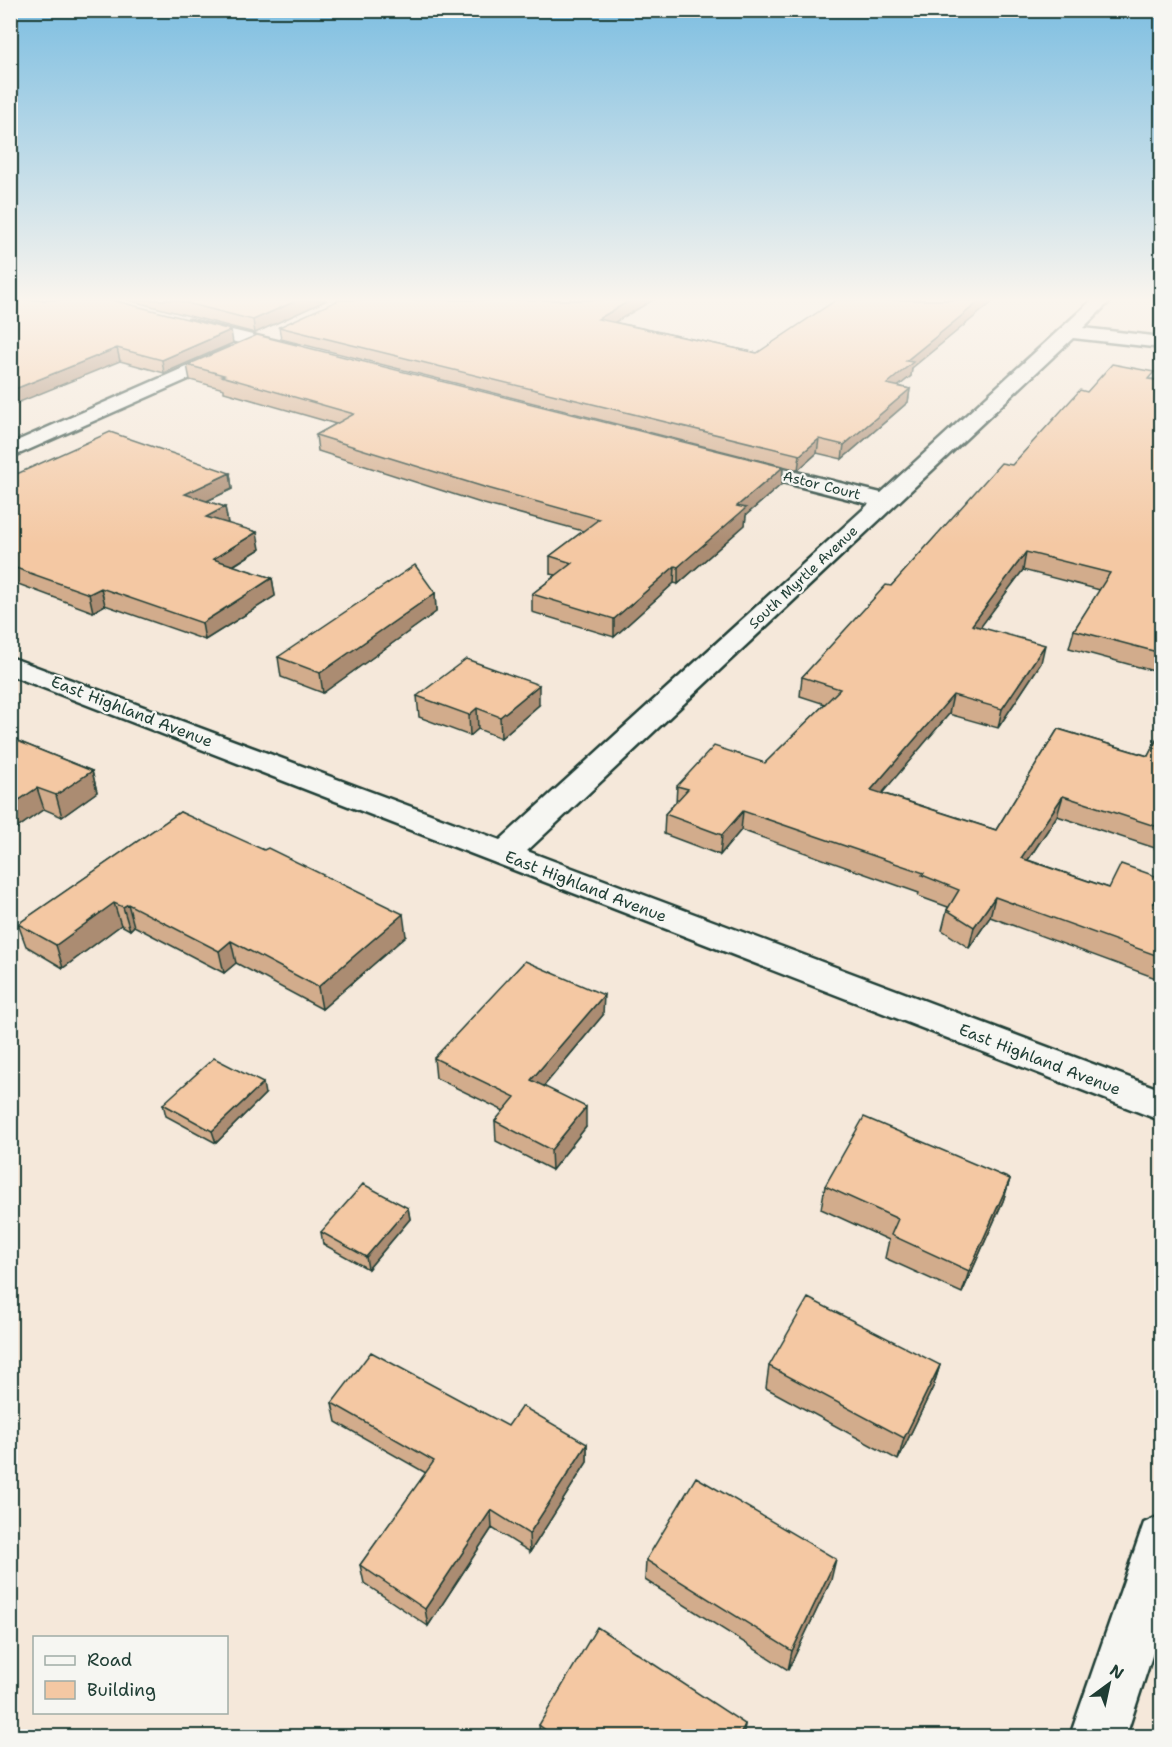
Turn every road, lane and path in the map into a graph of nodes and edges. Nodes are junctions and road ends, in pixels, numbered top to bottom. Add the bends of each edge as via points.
1 (168, 382) edge
2 (1014, 382) edge
3 (10, 452) edge
4 (725, 461) edge
5 (885, 501) junction
6 (15, 671) edge
7 (504, 854) junction
8 (1161, 1106) edge
9 (1161, 1541) edge
10 (1098, 1737) edge

1 - 3 street
2 - 5 street, South Myrtle Avenue
4 - 5 street, Astor Court
5 - 7 street, South Myrtle Avenue
6 - 7 street, East Highland Avenue
7 - 8 street, East Highland Avenue
9 - 10 street

